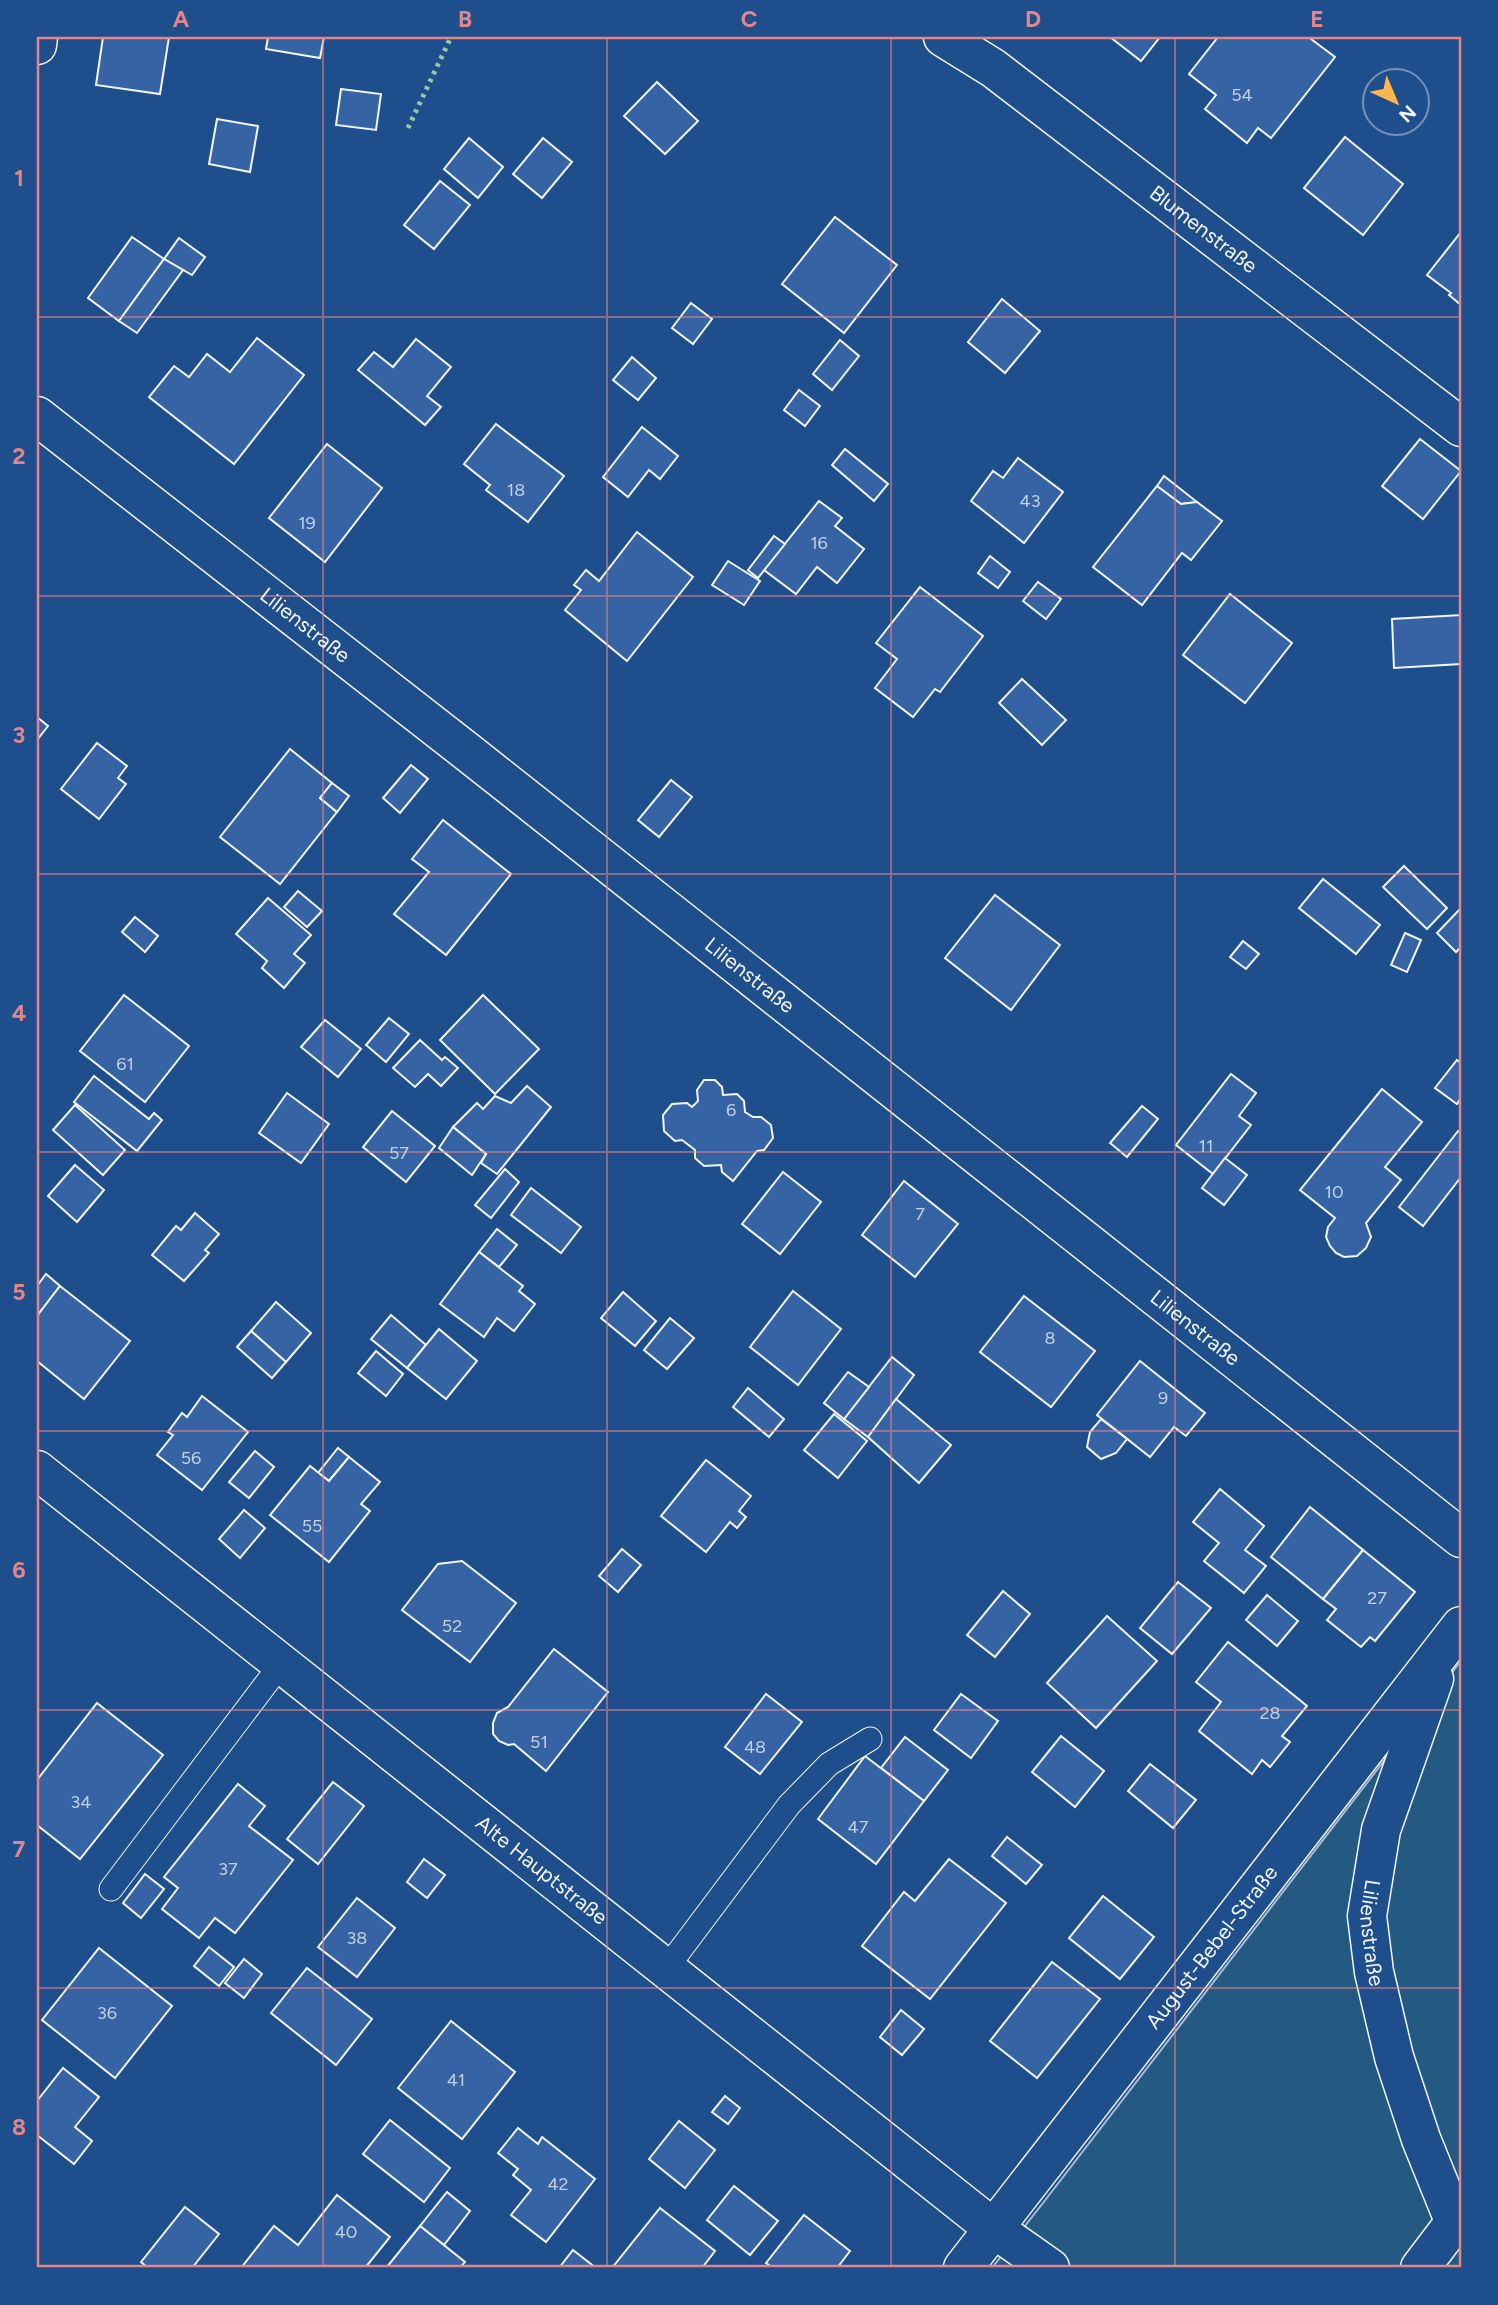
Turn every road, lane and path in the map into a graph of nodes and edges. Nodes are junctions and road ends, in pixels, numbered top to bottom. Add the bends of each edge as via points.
1 (38, 37) edge
2 (943, 37) edge
3 (37, 44) edge
4 (37, 416) edge
5 (1461, 427) edge
6 (41, 1481) edge
7 (1461, 1538) edge
8 (1455, 1634) edge
9 (281, 1664) junction
10 (870, 1739) dead end
11 (111, 1889) dead end
12 (666, 1969) junction
13 (1458, 2219) edge
14 (993, 2228) junction
15 (963, 2268) edge
16 (1050, 2268) edge
17 (1420, 2268) edge

1 - 3 street
2 - 5 street, Blumenstraße via 993,68
4 - 7 street, Lilienstraße
6 - 9 street, Alte Hauptstraße
8 - 13 street, Lilienstraße via 1381,1830 1367,1916 1374,1972 1394,2057 1421,2139
8 - 14 street, August-Bebel-Straße
9 - 11 lane
9 - 12 street, Alte Hauptstraße
10 - 12 lane via 829,1764 789,1805
12 - 14 street, Alte Hauptstraße
13 - 17 street
14 - 15 street, August-Bebel-Straße
14 - 16 street, Alte Hauptstraße

